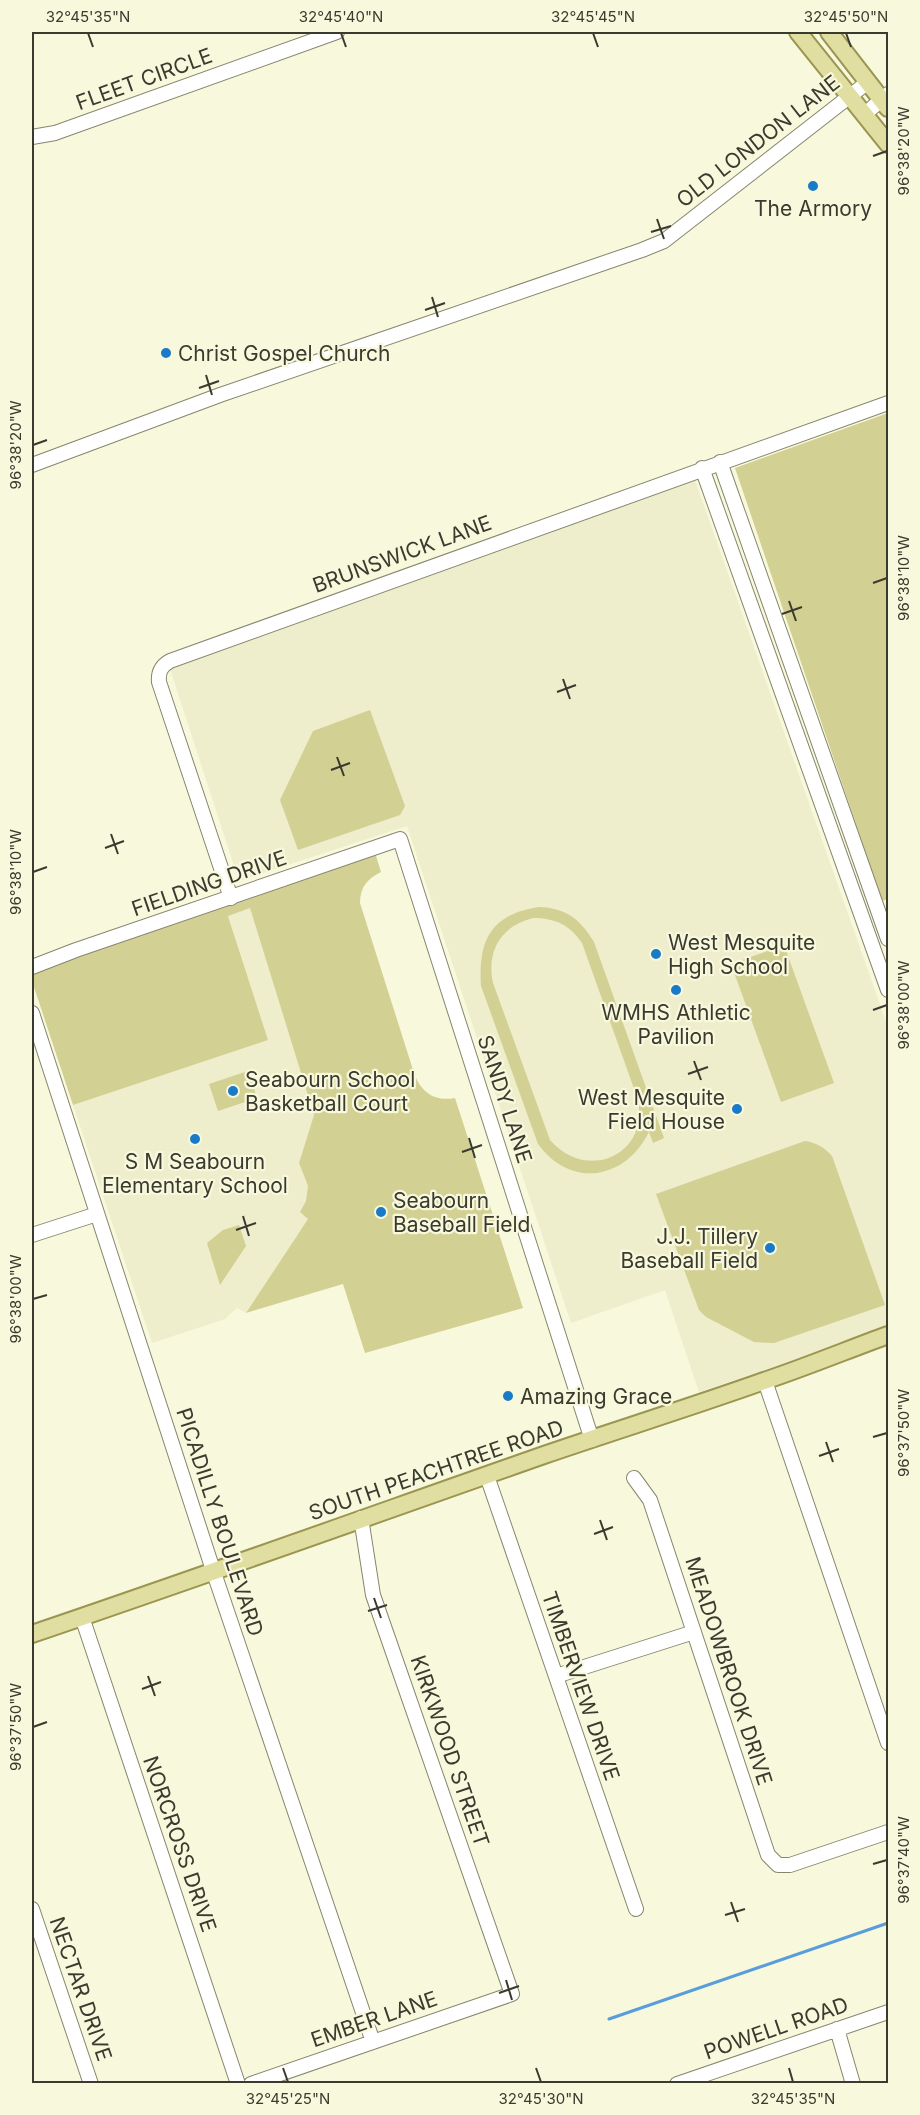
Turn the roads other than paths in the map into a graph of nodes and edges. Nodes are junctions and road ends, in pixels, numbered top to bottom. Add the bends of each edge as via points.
1 (337, 32) edge
2 (798, 32) edge
3 (829, 32) edge
4 (868, 82) junction
5 (850, 96) junction
6 (886, 101) edge
7 (865, 114) junction
8 (32, 138) edge
9 (888, 144) edge
10 (888, 403) edge
11 (720, 462) junction
12 (32, 465) edge
13 (702, 468) junction
14 (400, 839) joint
15 (231, 898) junction
16 (888, 939) edge
17 (32, 967) edge
18 (888, 990) edge
19 (32, 1013) edge
20 (97, 1214) junction
21 (32, 1235) edge
22 (888, 1335) edge
23 (765, 1381) junction
24 (592, 1440) junction
25 (487, 1476) junction
26 (634, 1478) dead end
27 (361, 1518) junction
28 (214, 1572) junction
29 (82, 1617) junction
30 (694, 1632) junction
31 (32, 1634) edge
32 (556, 1676) junction
33 (888, 1743) edge
34 (888, 1832) edge
35 (32, 1908) edge
36 (636, 1909) dead end
37 (512, 1994) joint
38 (888, 2012) edge
39 (837, 2029) junction
40 (372, 2042) junction
41 (91, 2084) edge
42 (238, 2084) edge
43 (250, 2084) edge
44 (677, 2084) edge
45 (854, 2084) edge

1 - 8 street, FLEET CIRCLE via 55,134
2 - 5 main road
3 - 4 main road
4 - 5 street, OLD LONDON LANE
4 - 6 main road
5 - 7 main road
5 - 12 street, OLD LONDON LANE via 664,241 220,395
6 - 7 street
7 - 9 main road
10 - 11 street, BRUNSWICK LANE
11 - 13 street, BRUNSWICK LANE
11 - 16 street
13 - 15 street, BRUNSWICK LANE via 164,665 158,674 159,682
13 - 18 street
14 - 15 street, FIELDING DRIVE
14 - 24 street, SANDY LANE
15 - 17 street, FIELDING DRIVE
19 - 20 street, PICADILLY BOULEVARD
20 - 21 street
20 - 28 street, PICADILLY BOULEVARD
22 - 23 main road, SOUTH PEACHTREE ROAD
23 - 24 main road, SOUTH PEACHTREE ROAD
23 - 33 street
24 - 25 main road, SOUTH PEACHTREE ROAD
25 - 27 main road, SOUTH PEACHTREE ROAD
25 - 32 street, TIMBERVIEW DRIVE
26 - 30 street, MEADOWBROOK DRIVE via 650,1500
27 - 28 main road, SOUTH PEACHTREE ROAD
27 - 37 street, KIRKWOOD STREET via 373,1594
28 - 29 main road, SOUTH PEACHTREE ROAD
28 - 40 street, PICADILLY BOULEVARD
29 - 31 main road, SOUTH PEACHTREE ROAD
29 - 42 street, NORCROSS DRIVE
30 - 32 street
30 - 34 street, MEADOWBROOK DRIVE via 768,1855 778,1864 790,1865
32 - 36 street, TIMBERVIEW DRIVE
35 - 41 street, NECTAR DRIVE
37 - 40 street, EMBER LANE
38 - 39 street, POWELL ROAD
39 - 44 street, POWELL ROAD
39 - 45 street
40 - 43 street, EMBER LANE

